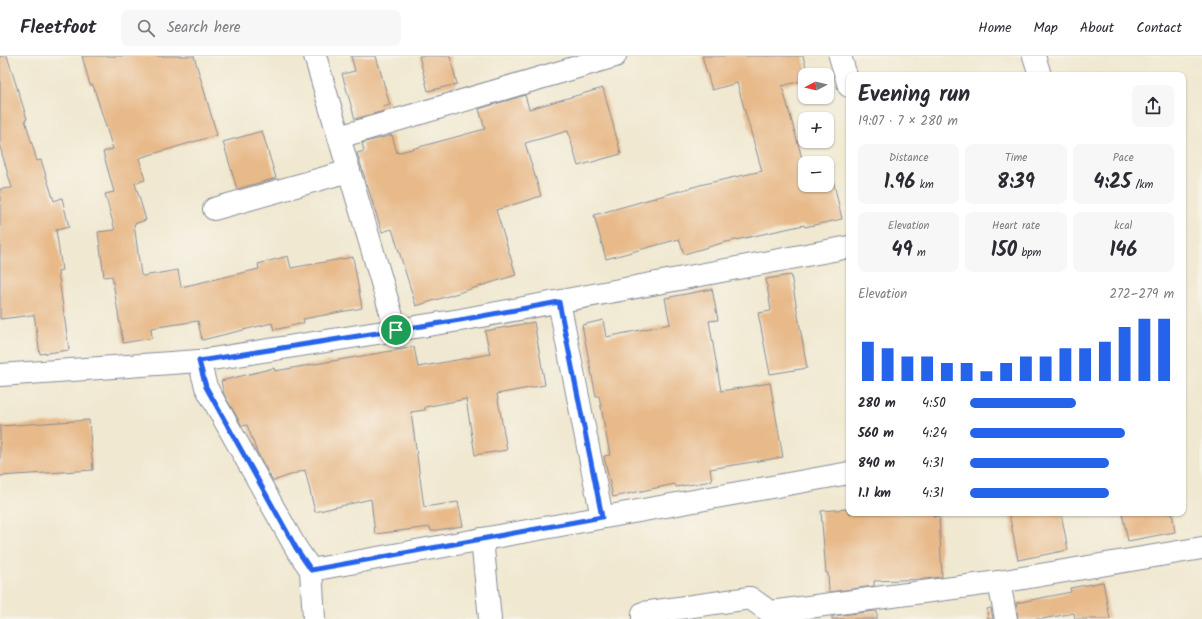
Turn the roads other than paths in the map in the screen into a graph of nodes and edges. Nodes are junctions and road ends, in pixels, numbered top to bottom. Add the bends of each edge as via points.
1 (314, 56) edge
2 (615, 56) edge
3 (840, 56) edge
4 (1034, 56) edge
5 (1039, 72) edge
6 (846, 76) edge
7 (339, 138) junction
8 (349, 171) junction
9 (214, 208) dead end
10 (846, 249) edge
11 (559, 302) junction
12 (396, 330) junction
13 (199, 361) junction
14 (0, 374) edge
15 (846, 474) edge
16 (602, 517) junction
17 (482, 539) junction
18 (1202, 548) edge
19 (311, 570) junction
20 (999, 582) junction
21 (762, 613) edge
22 (314, 619) edge
23 (490, 619) edge
24 (643, 619) edge
25 (1006, 619) edge

1 - 7 street
2 - 7 street
3 - 6 street
4 - 5 street
7 - 8 street
8 - 9 street
8 - 12 street
10 - 11 street
11 - 12 street
11 - 16 street
12 - 13 street
13 - 14 street
13 - 19 street via 206,387 296,548
15 - 16 street
16 - 17 street
17 - 19 street
17 - 23 street
18 - 20 street
19 - 22 street
20 - 21 street
20 - 25 street
21 - 24 street via 750,598 642,613

